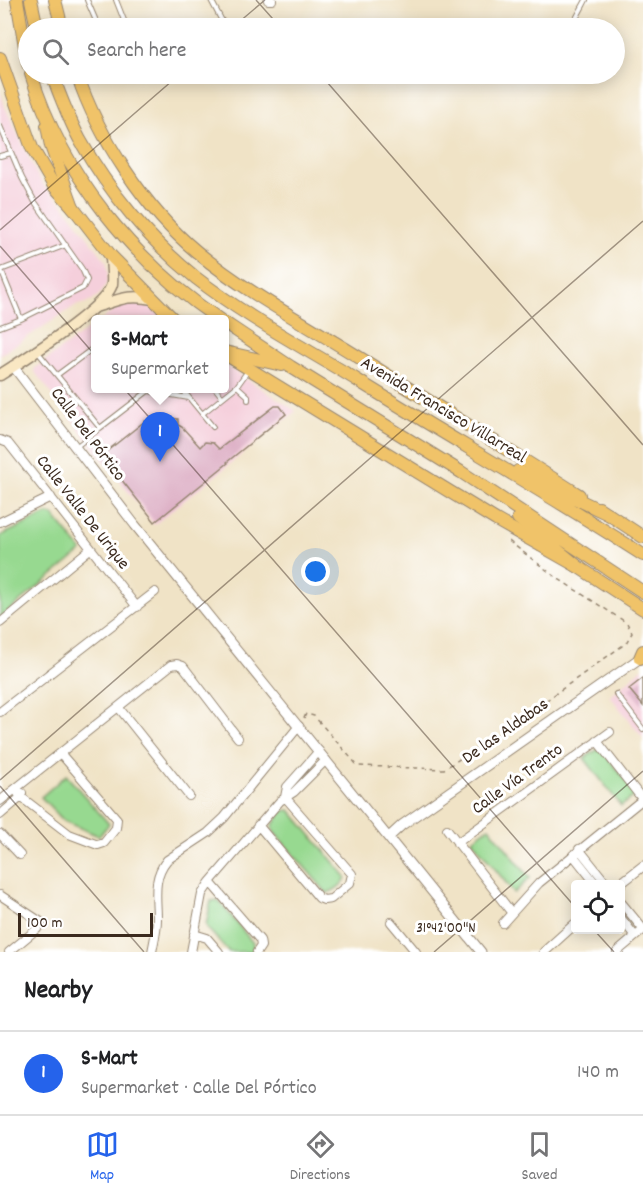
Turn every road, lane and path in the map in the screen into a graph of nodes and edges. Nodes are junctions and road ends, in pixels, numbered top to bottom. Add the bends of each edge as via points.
1 (17, 0) edge
2 (31, 0) edge
3 (55, 0) edge
4 (87, 0) edge
5 (116, 0) edge
6 (211, 0) edge
7 (586, 0) edge
8 (20, 18) edge
9 (35, 18) edge
10 (60, 18) edge
11 (95, 18) edge
12 (123, 18) edge
13 (220, 18) edge
14 (576, 18) edge
15 (0, 58) edge
16 (35, 84) edge
17 (56, 84) edge
18 (80, 84) edge
19 (45, 113) junction
20 (0, 126) edge
21 (11, 153) junction
22 (0, 156) edge
23 (73, 207) junction
24 (66, 245) junction
25 (111, 256) junction
26 (1, 270) edge
27 (153, 298) junction
28 (95, 307) junction
29 (169, 315) edge
30 (213, 315) edge
31 (21, 319) junction
32 (229, 326) edge
33 (0, 327) edge
34 (37, 350) junction
35 (91, 350) edge
36 (229, 354) edge
37 (229, 356) edge
38 (13, 366) junction
39 (291, 367) junction
40 (249, 369) junction
41 (0, 375) edge
42 (57, 375) junction
43 (237, 386) junction
44 (229, 392) edge
45 (147, 393) edge
46 (165, 393) edge
47 (185, 393) edge
48 (218, 393) edge
49 (228, 393) edge
50 (189, 398) junction
51 (222, 398) junction
52 (248, 400) dead end
53 (202, 414) junction
54 (213, 427) dead end
55 (100, 428) junction
56 (0, 440) edge
57 (76, 447) junction
58 (475, 453) junction
59 (461, 472) junction
60 (51, 496) junction
61 (608, 514) junction
62 (0, 522) edge
63 (502, 536) dead end
64 (643, 537) edge
65 (90, 549) junction
66 (643, 555) edge
67 (577, 566) junction
68 (155, 592) dead end
69 (643, 592) edge
70 (137, 608) junction
71 (643, 609) edge
72 (0, 623) edge
73 (642, 655) edge
74 (616, 694) dead end
75 (119, 708) junction
76 (0, 711) edge
77 (299, 726) junction
78 (643, 729) edge
79 (610, 732) dead end
80 (238, 738) dead end
81 (597, 741) junction
82 (319, 751) junction
83 (61, 754) junction
84 (326, 760) junction
85 (24, 783) junction
86 (15, 789) junction
87 (189, 795) dead end
88 (21, 797) junction
89 (285, 797) junction
90 (643, 800) edge
91 (0, 801) edge
92 (0, 815) edge
93 (258, 825) junction
94 (447, 830) dead end
95 (0, 834) edge
96 (389, 837) junction
97 (457, 843) junction
98 (576, 852) junction
99 (20, 855) dead end
100 (643, 866) edge
101 (593, 880) edge
102 (602, 880) edge
103 (625, 881) edge
104 (210, 882) junction
105 (0, 895) edge
106 (625, 906) edge
107 (511, 912) junction
108 (391, 922) dead end
109 (625, 922) edge
110 (503, 923) dead end
111 (571, 928) edge
112 (643, 929) edge
113 (194, 933) junction
114 (635, 936) junction
115 (9, 952) edge
116 (152, 952) edge
117 (191, 952) edge
118 (219, 952) edge
119 (257, 952) edge
120 (416, 952) edge
121 (482, 952) edge
122 (544, 952) edge
123 (617, 952) edge

1 - 8 main road
2 - 9 main road
3 - 10 main road
4 - 11 lane
5 - 12 lane
6 - 13 lane
7 - 14 lane
15 - 23 main road via 32,147 54,186
16 - 19 main road
17 - 58 main road, Avenida Francisco Villarreal via 80,139 101,173 135,219 172,257 230,303
18 - 61 main road, Avenida Francisco Villarreal via 96,120 132,181 196,251 263,298
19 - 23 main road via 51,146
19 - 30 main road via 67,156 119,229 179,290
20 - 21 lane
21 - 22 lane
21 - 24 lane via 35,202
23 - 25 main road
24 - 26 lane
24 - 31 lane via 86,275 86,284
25 - 27 main road
25 - 28 main road via 112,283
26 - 31 lane
27 - 28 main road via 124,297
27 - 29 main road
28 - 34 main road
31 - 33 lane
32 - 39 main road
34 - 38 main road
34 - 42 lane
35 - 42 lane
36 - 39 main road
37 - 40 main road
38 - 41 main road
38 - 57 street, Calle Del Pórtico
39 - 59 main road
40 - 43 lane
40 - 67 main road
42 - 55 lane
43 - 44 lane
43 - 52 lane
45 - 55 lane
46 - 50 lane
47 - 50 lane
48 - 51 lane
49 - 51 lane
50 - 53 lane
51 - 53 lane
53 - 54 lane
55 - 57 lane
56 - 60 street, Calle Valle De Urique via 8,443
57 - 77 street, Calle Del Pórtico
58 - 61 main road
58 - 66 main road, Avenida Francisco Villarreal
59 - 67 main road
59 - 69 main road
60 - 62 street
60 - 65 street, Calle Valle De Urique
61 - 64 main road, Avenida Francisco Villarreal
63 - 77 path via 557,578 627,622 632,633 626,643 444,769 358,766 314,716 306,714
65 - 70 street, Calle Valle De Urique
65 - 72 street
67 - 71 main road
68 - 70 street
70 - 76 street
73 - 96 street, De las Aldabas
74 - 78 lane
75 - 80 street via 171,665 180,664
75 - 83 street
75 - 87 street
77 - 82 street, Calle Del Pórtico
77 - 116 street via 224,818 162,866 156,882 157,922
79 - 81 street, Calle Vía Trento
81 - 90 street
81 - 97 street, Calle Vía Trento
82 - 84 street, Calle Del Pórtico
82 - 89 street via 287,787
83 - 85 street
83 - 88 street via 117,819 116,828 104,843 98,845 69,834
84 - 89 street
84 - 96 street, Calle Del Pórtico
85 - 86 street
85 - 88 street
86 - 88 street
86 - 91 street
88 - 92 street
89 - 93 street
89 - 93 street via 352,874 350,883 331,899 319,897
90 - 98 street
93 - 104 street
94 - 97 street
95 - 99 street
96 - 121 street, Calle Del Pórtico
97 - 107 street
98 - 101 street
98 - 102 street
98 - 107 street
100 - 103 street
104 - 113 street via 202,894
104 - 119 street via 260,940
105 - 115 street via 41,922
106 - 112 street
107 - 110 street
108 - 120 street
109 - 114 street
111 - 122 street
112 - 114 street
113 - 117 street
113 - 118 street via 207,938
114 - 123 street

